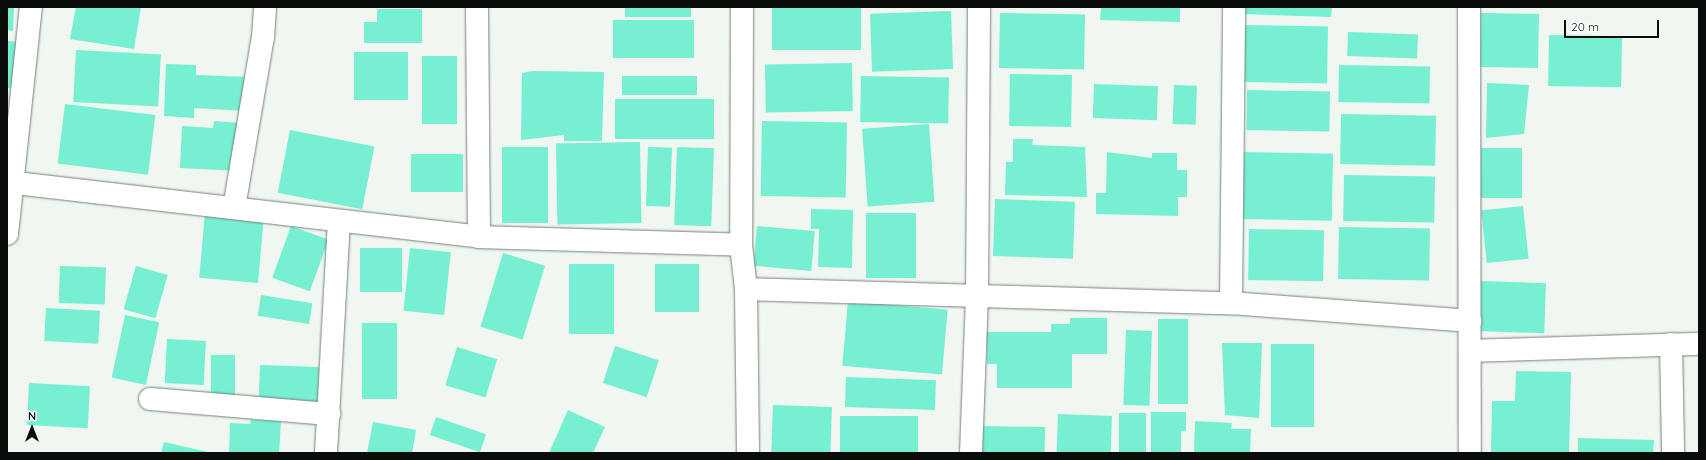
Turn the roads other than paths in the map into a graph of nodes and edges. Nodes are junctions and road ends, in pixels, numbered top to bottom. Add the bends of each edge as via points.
1 (31, 7) edge
2 (265, 7) edge
3 (478, 7) edge
4 (742, 7) edge
5 (980, 7) edge
6 (1234, 7) edge
7 (1469, 7) edge
8 (11, 182) edge
9 (234, 208) junction
10 (339, 221) junction
11 (7, 234) edge
12 (479, 237) junction
13 (741, 245) junction
14 (746, 289) junction
15 (977, 296) junction
16 (1231, 303) junction
17 (1470, 321) junction
18 (1671, 344) junction
19 (1699, 344) edge
20 (1470, 350) junction
21 (150, 399) dead end
22 (329, 414) junction
23 (326, 453) edge
24 (748, 453) edge
25 (971, 453) edge
26 (1470, 453) edge
27 (1673, 453) edge

1 - 8 street
2 - 9 street via 264,37
3 - 12 street
4 - 13 street
5 - 15 street
6 - 16 street
7 - 17 street
8 - 9 street
8 - 11 street
9 - 10 street
10 - 12 street
10 - 22 street
12 - 13 street
13 - 14 street
14 - 15 street
14 - 24 street
15 - 16 street
15 - 25 street
16 - 17 street
17 - 20 street
18 - 19 street
18 - 20 street
18 - 27 street
20 - 26 street
21 - 22 street
22 - 23 street

